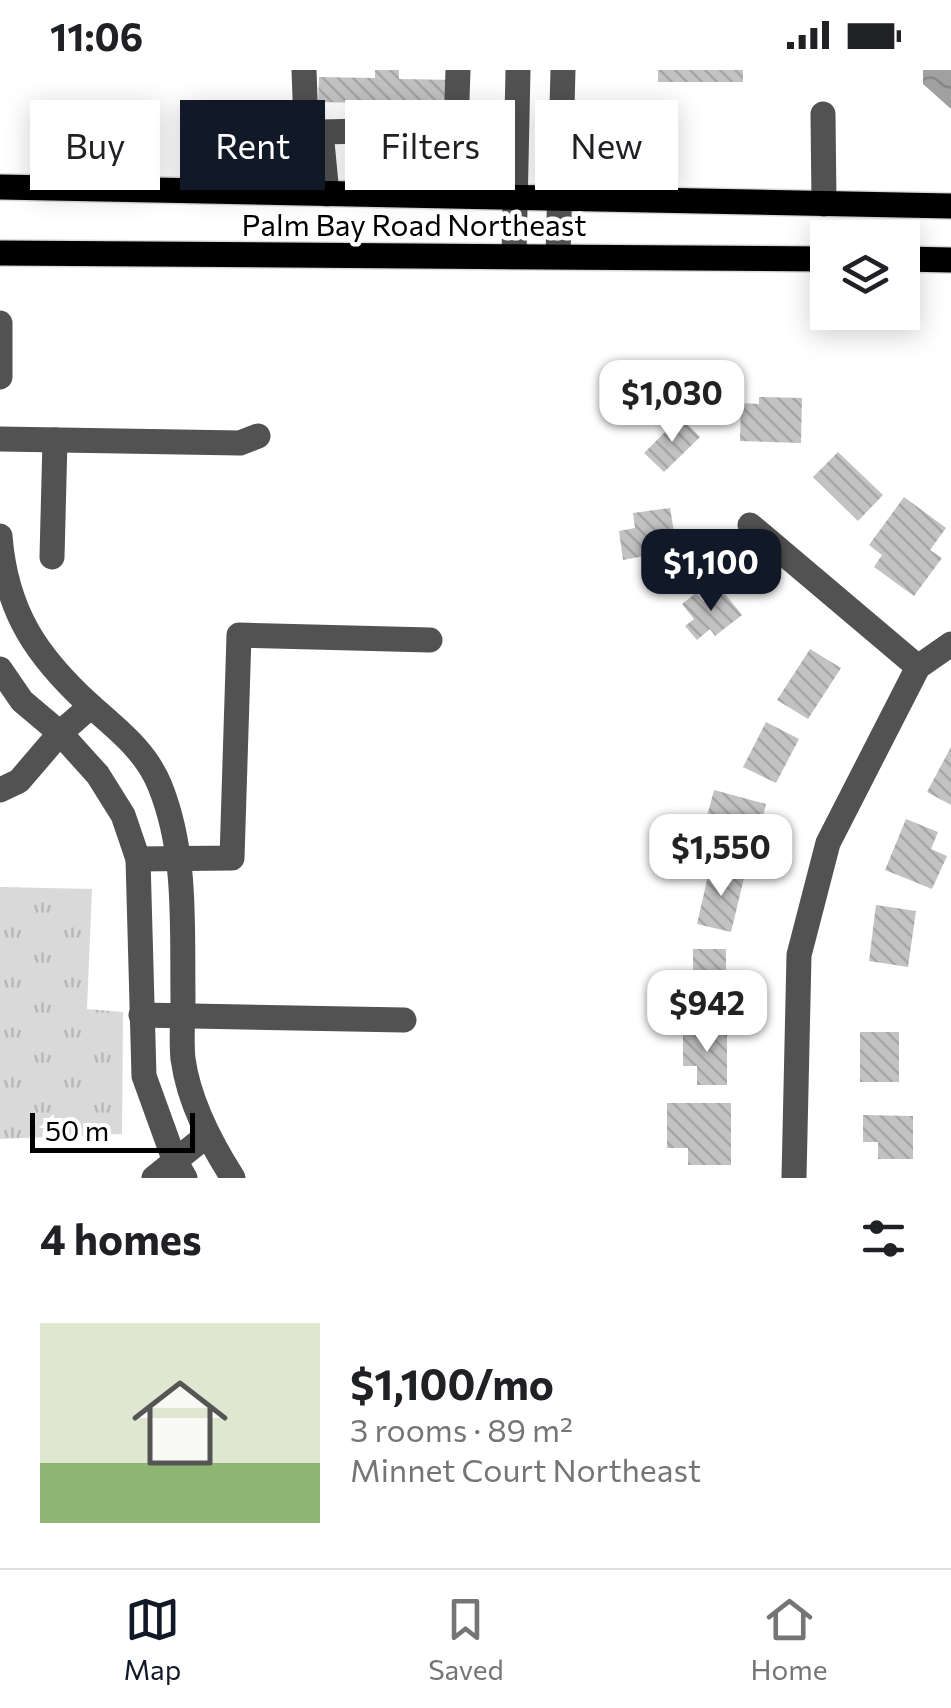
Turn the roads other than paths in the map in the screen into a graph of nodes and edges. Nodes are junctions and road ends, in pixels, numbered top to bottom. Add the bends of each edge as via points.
1 (304, 70) edge
2 (458, 70) edge
3 (518, 70) edge
4 (563, 70) edge
5 (305, 100) edge
6 (823, 114) dead end
7 (325, 132) edge
8 (325, 182) edge
9 (0, 187) edge
10 (326, 194) junction
11 (516, 197) junction
12 (561, 199) junction
13 (824, 204) junction
14 (951, 206) edge
15 (0, 253) edge
16 (514, 256) junction
17 (558, 256) junction
18 (810, 259) edge
19 (920, 260) edge
20 (951, 260) edge
21 (0, 323) edge
22 (0, 377) edge
23 (258, 436) dead end
24 (0, 439) edge
25 (55, 440) junction
26 (750, 525) dead end
27 (0, 536) edge
28 (52, 558) dead end
29 (430, 640) dead end
30 (951, 644) edge
31 (918, 666) junction
32 (0, 669) edge
33 (91, 706) junction
34 (60, 733) junction
35 (0, 790) edge
36 (180, 858) junction
37 (138, 859) junction
38 (142, 1015) junction
39 (183, 1016) junction
40 (404, 1020) dead end
41 (206, 1136) junction
42 (180, 1168) edge
43 (154, 1178) edge
44 (232, 1178) edge
45 (794, 1178) edge

1 - 5 street
2 - 7 street via 456,129
3 - 11 street
4 - 12 street
6 - 13 street
8 - 10 street
9 - 10 main road, Palm Bay Road Northeast
10 - 11 main road, Palm Bay Road Northeast
11 - 12 main road, Palm Bay Road Northeast
11 - 16 street
12 - 13 main road, Palm Bay Road Northeast
12 - 17 street
13 - 14 main road, Palm Bay Road Northeast
15 - 16 main road, Palm Bay Road Northeast
16 - 17 main road, Palm Bay Road Northeast
17 - 18 main road, Palm Bay Road Northeast
19 - 20 main road
21 - 22 street
23 - 25 street via 240,443
24 - 25 street
25 - 28 street
26 - 31 street
27 - 33 street via 16,611 40,654
29 - 36 street via 239,635 232,858
30 - 31 street
31 - 45 street via 828,842 799,954
32 - 34 street via 22,701
33 - 34 street
33 - 36 street via 131,739 158,780
34 - 35 street via 20,782
34 - 37 street via 107,788
36 - 37 street
36 - 39 street
37 - 38 street
38 - 39 street
38 - 42 street via 144,1076
39 - 40 street
39 - 41 street via 183,1060
41 - 42 street
41 - 44 street
42 - 43 street

